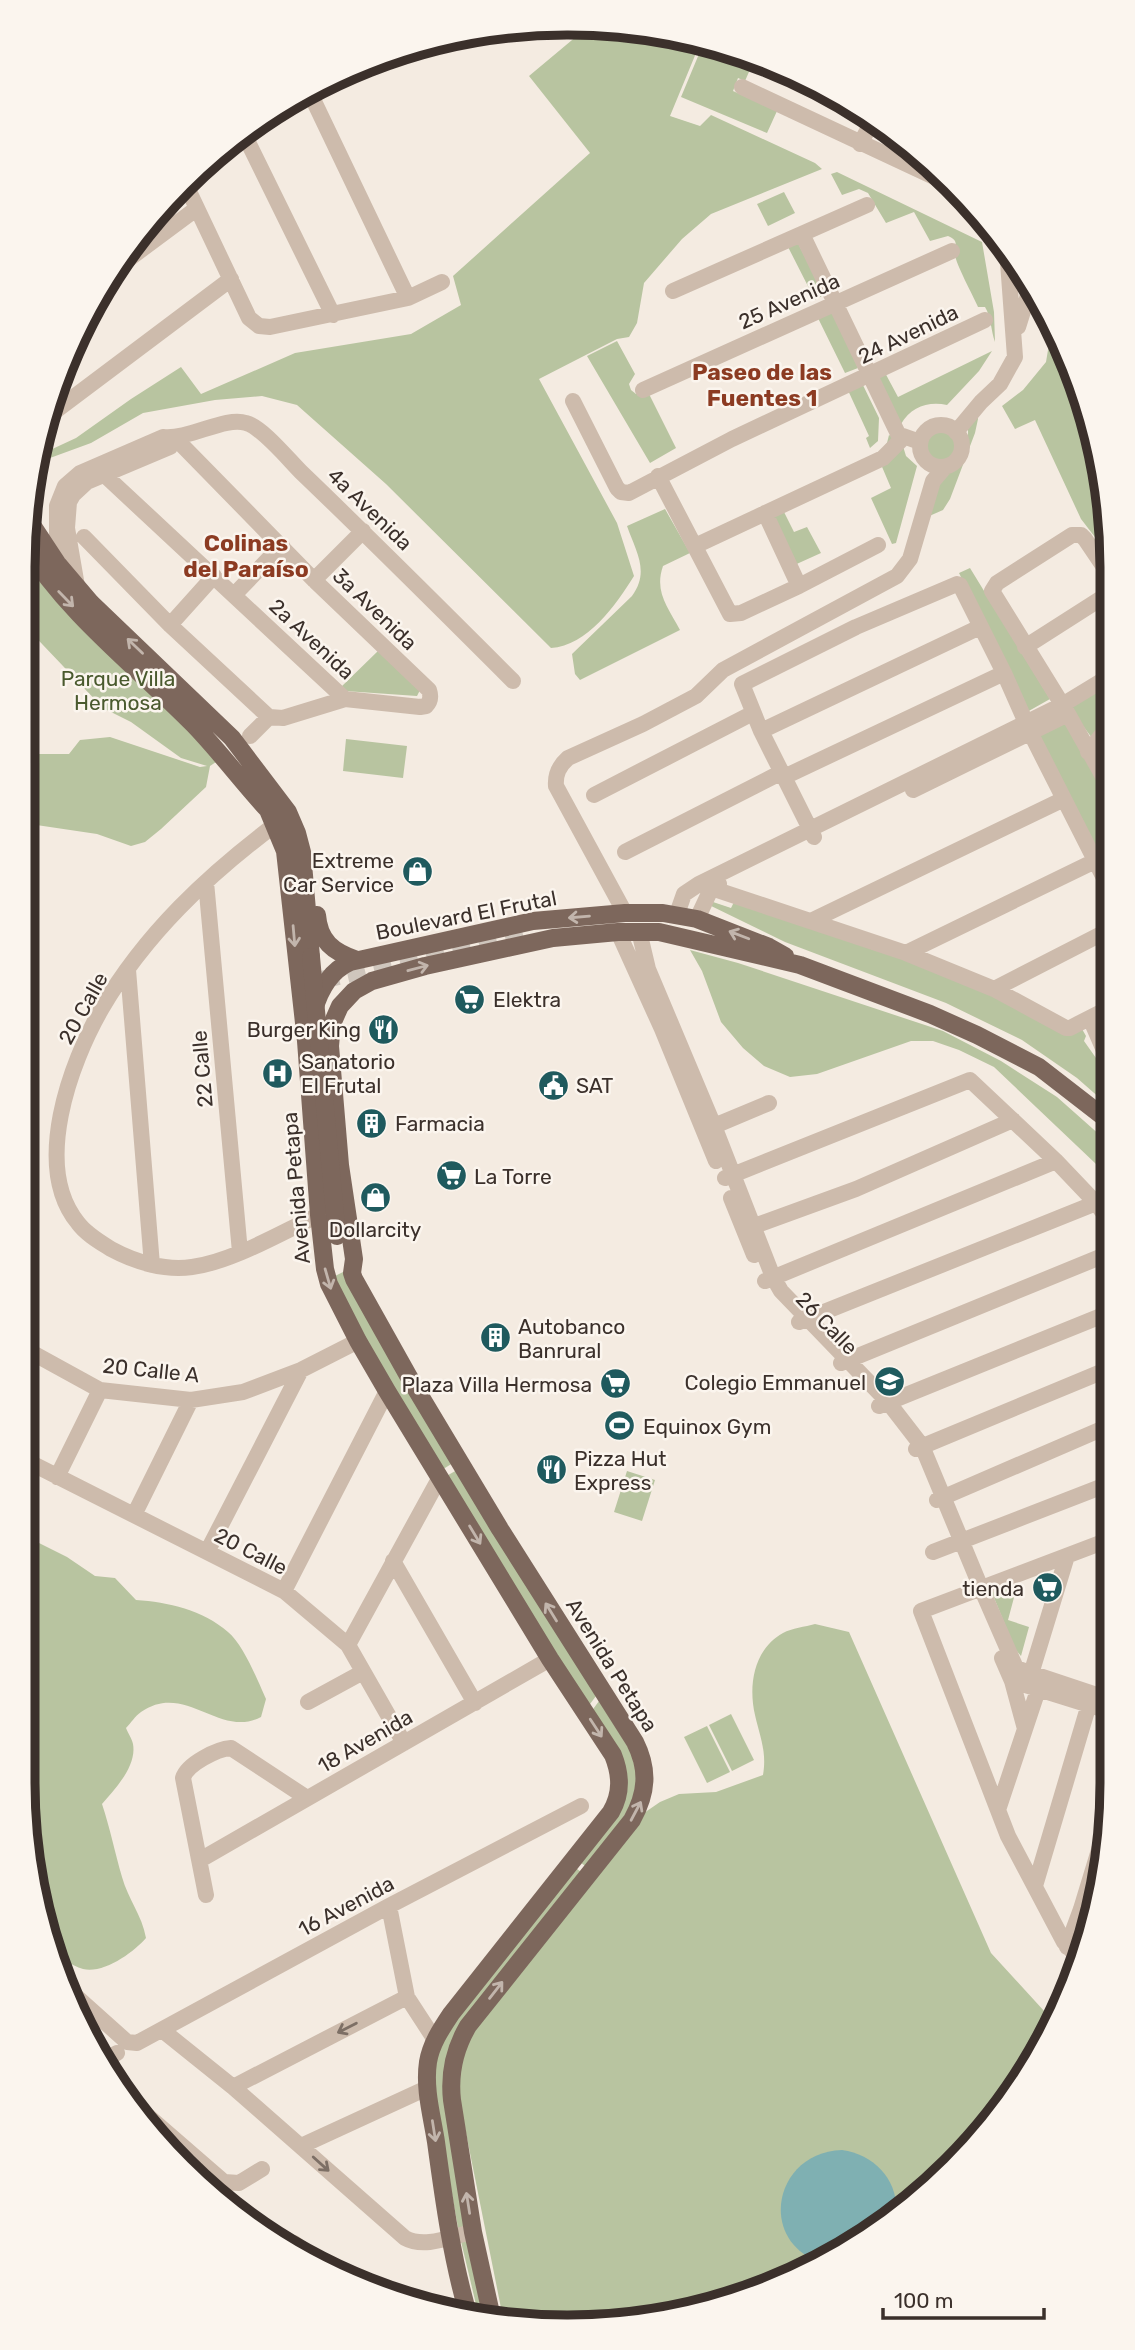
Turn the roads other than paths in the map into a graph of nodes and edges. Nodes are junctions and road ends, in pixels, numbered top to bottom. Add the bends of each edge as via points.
1 (741, 87) dead end
2 (313, 100) edge
3 (868, 129) edge
4 (248, 142) edge
5 (860, 144) junction
6 (926, 173) edge
7 (189, 193) edge
8 (867, 205) dead end
9 (196, 209) junction
10 (802, 234) junction
11 (139, 251) edge
12 (952, 251) dead end
13 (1008, 268) edge
14 (231, 279) junction
15 (442, 282) dead end
16 (673, 291) dead end
17 (408, 298) junction
18 (1027, 298) edge
19 (836, 303) junction
20 (332, 315) junction
21 (985, 320) dead end
22 (1016, 350) junction
23 (869, 376) junction
24 (643, 390) dead end
25 (573, 401) dead end
26 (60, 408) edge
27 (956, 432) junction
28 (175, 438) junction
29 (901, 440) junction
30 (920, 442) junction
31 (937, 465) junction
32 (101, 471) junction
33 (658, 476) junction
34 (765, 513) junction
35 (363, 531) junction
36 (36, 532) edge
37 (84, 537) dead end
38 (282, 545) junction
39 (878, 545) dead end
40 (695, 547) junction
41 (35, 560) edge
42 (1100, 560) edge
43 (57, 563) junction
44 (214, 576) junction
45 (314, 580) junction
46 (77, 586) junction
47 (799, 586) junction
48 (234, 595) junction
49 (1100, 599) edge
50 (170, 625) junction
51 (980, 627) junction
52 (1025, 647) junction
53 (1004, 673) junction
54 (513, 681) dead end
55 (1100, 683) edge
56 (345, 699) junction
57 (1065, 710) junction
58 (753, 713) junction
59 (269, 718) junction
60 (1028, 728) junction
61 (761, 731) junction
62 (1100, 737) edge
63 (240, 740) junction
64 (1088, 752) junction
65 (1100, 772) edge
66 (783, 775) junction
67 (594, 794) dead end
68 (1064, 799) junction
69 (272, 817) junction
70 (812, 832) junction
71 (625, 852) dead end
72 (1095, 861) junction
73 (1100, 871) edge
74 (206, 882) junction
75 (705, 885) junction
76 (299, 907) dead end
77 (625, 913) junction
78 (677, 914) junction
79 (697, 919) junction
80 (813, 920) junction
81 (618, 932) junction
82 (639, 932) junction
83 (659, 932) junction
84 (526, 933) tunnel mouth
85 (575, 935) junction
86 (1100, 935) edge
87 (906, 953) junction
88 (357, 960) junction
89 (800, 965) junction
90 (337, 969) junction
91 (128, 970) junction
92 (995, 989) junction
93 (354, 991) junction
94 (1100, 1013) edge
95 (1090, 1018) junction
96 (310, 1021) junction
97 (332, 1024) junction
98 (306, 1041) junction
99 (1100, 1041) edge
100 (769, 1103) dead end
101 (1100, 1114) edge
102 (1013, 1120) junction
103 (709, 1128) junction
104 (1056, 1161) junction
105 (727, 1177) junction
106 (1096, 1203) junction
107 (1100, 1208) edge
108 (320, 1215) junction
109 (749, 1228) junction
110 (240, 1252) junction
111 (1100, 1257) edge
112 (152, 1265) junction
113 (352, 1273) junction
114 (769, 1279) junction
115 (1100, 1316) edge
116 (802, 1321) junction
117 (358, 1341) junction
118 (35, 1358) edge
119 (843, 1363) junction
120 (301, 1370) junction
121 (1100, 1373) edge
122 (100, 1390) junction
123 (387, 1391) junction
124 (191, 1400) junction
125 (883, 1405) junction
126 (1100, 1430) edge
127 (919, 1447) junction
128 (460, 1463) junction
129 (35, 1466) edge
130 (57, 1477) junction
131 (440, 1477) junction
132 (1100, 1487) edge
133 (940, 1498) junction
134 (134, 1515) junction
135 (958, 1543) junction
136 (1100, 1543) edge
137 (207, 1552) junction
138 (933, 1552) dead end
139 (1067, 1556) junction
140 (393, 1561) junction
141 (976, 1589) junction
142 (284, 1591) junction
143 (348, 1645) junction
144 (550, 1659) junction
145 (363, 1672) junction
146 (1013, 1673) junction
147 (1037, 1681) junction
148 (1091, 1699) junction
149 (1100, 1699) edge
150 (308, 1702) dead end
151 (475, 1703) junction
152 (1100, 1705) edge
153 (1026, 1729) junction
154 (404, 1743) junction
155 (307, 1798) junction
156 (581, 1806) dead end
157 (998, 1810) junction
158 (200, 1860) junction
159 (572, 1860) junction
160 (1092, 1873) edge
161 (589, 1874) junction
162 (1035, 1886) junction
163 (206, 1895) dead end
164 (389, 1906) junction
165 (1067, 1947) junction
166 (1072, 1952) edge
167 (408, 1997) junction
168 (89, 2016) edge
169 (163, 2030) junction
170 (435, 2040) junction
171 (118, 2052) edge
172 (233, 2087) junction
173 (427, 2088) junction
174 (163, 2129) edge
175 (301, 2146) junction
176 (262, 2169) dead end
177 (473, 2232) junction
178 (450, 2237) junction
179 (466, 2305) edge
180 (490, 2309) edge

1 - 5 street
2 - 17 street
3 - 5 street
4 - 20 street
5 - 6 street
7 - 9 street
8 - 10 street
9 - 11 street
9 - 14 street
10 - 16 street
10 - 19 street
12 - 19 street, 25 Avenida
13 - 22 street
14 - 20 street via 249,318 259,326
14 - 26 street
15 - 17 street
17 - 20 street
18 - 22 street
19 - 23 street
19 - 24 street, 25 Avenida
21 - 23 street, 24 Avenida
22 - 27 street via 1004,378
23 - 29 street
23 - 33 street, 24 Avenida
25 - 33 street, 24 Avenida via 621,492
27 - 30 street via 945,425 932,427
27 - 31 street via 962,443 960,456
28 - 32 street, 4a Avenida via 163,437
28 - 35 street, 4a Avenida via 234,422 249,424
28 - 38 street, 3a Avenida
29 - 30 street via 903,436
29 - 34 street via 883,458
30 - 31 street via 921,454
31 - 77 street via 910,559 897,576 723,670 696,696 561,764 556,786
32 - 43 street, 4a Avenida via 80,472 58,500
32 - 44 street, 2a Avenida
32 - 46 street, 4a Avenida via 69,502 67,528
33 - 40 street
34 - 40 street
34 - 47 street
35 - 45 street
35 - 54 street, 4a Avenida
36 - 43 main road
37 - 50 street
38 - 45 street, 3a Avenida
38 - 48 street
39 - 47 street
40 - 47 street via 728,613 741,613
41 -> 69 main road via 54,587 195,727
42 - 52 street via 1085,538 1074,534 997,583 993,594
43 - 46 main road
44 - 48 street, 2a Avenida
44 - 50 street
45 - 56 street, 3a Avenida via 429,690 429,703 420,707
63 -> 46 main road via 127,639
48 - 56 street, 2a Avenida
49 - 52 street
50 - 59 street
51 - 53 street
51 - 58 street via 960,585 954,584 743,682
51 - 61 street
52 - 57 street
53 - 60 street
53 - 66 street
55 - 57 street
56 - 59 street
57 - 60 street
57 - 64 street
58 - 61 street
58 - 67 street
59 - 63 street
60 - 68 street
60 - 70 street
61 - 66 street
62 - 64 street
63 - 88 main road via 274,779 308,831 321,936 334,949
63 - 113 main road, bridge via 288,813 300,842 337,1236 344,1263
64 - 65 street
66 - 70 street
66 - 71 street
68 - 72 street
68 - 80 street
69 - 74 street, 20 Calle
69 - 76 main road via 279,820 289,839
69 -> 98 main road via 285,850
70 - 75 street
72 - 73 street
72 - 87 street
74 - 91 street, 20 Calle via 166,919
74 - 110 street, 22 Calle
75 - 78 street via 684,894
75 - 79 street
75 - 80 street
77 - 78 main road, Boulevard El Frutal
77 -> 88 main road, Boulevard El Frutal via 533,921
78 - 79 main road, Boulevard El Frutal
79 - 83 main road via 690,927 665,927
89 -> 79 main road, Boulevard El Frutal via 774,949
80 - 87 street
81 - 82 main road, Boulevard El Frutal
81 - 85 main road, Boulevard El Frutal
81 - 103 street, 26 Calle
82 - 83 main road, Boulevard El Frutal
82 - 103 street, 26 Calle via 648,969
83 - 89 main road, Boulevard El Frutal
84 - 85 main road
93 -> 85 main road, Boulevard El Frutal via 425,966
86 - 92 street
87 - 92 street
88 - 90 main road, Boulevard El Frutal
89 - 101 main road, Boulevard El Frutal via 977,1034 1039,1067
90 - 93 main road via 333,976 336,985
90 - 96 main road via 320,993
91 - 112 street
91 - 112 street, 20 Calle via 102,1008 69,1082 56,1162 66,1202 78,1223 123,1256
92 - 95 street via 1068,1028
93 - 97 main road
94 - 95 street
95 - 99 street
96 - 97 main road via 321,1018
96 - 98 main road
97 - 113 main road, Avenida Petapa via 330,1046
98 - 108 main road, Avenida Petapa
100 - 103 street
102 - 104 street
102 - 105 street via 972,1081 965,1080
102 - 109 street via 856,1189
103 - 105 street, 26 Calle
104 - 106 street
104 - 114 street
105 - 109 street, 26 Calle
106 - 107 street
106 - 116 street
108 - 110 street, 20 Calle
108 -> 117 main road, Avenida Petapa via 329,1284
109 - 114 street, 26 Calle
110 - 112 street, 20 Calle via 193,1267
111 - 119 street
113 - 128 main road, Avenida Petapa
114 - 116 street, 26 Calle
115 - 125 street
116 - 119 street, 26 Calle
117 - 120 street, 20 Calle A
117 - 123 main road, Avenida Petapa
118 - 122 street, 20 Calle A
119 - 125 street, 26 Calle
120 - 124 street, 20 Calle A via 243,1392
120 - 137 street
121 - 127 street
122 - 124 street, 20 Calle A
122 - 130 street
123 - 131 main road, Avenida Petapa
123 - 142 street
124 - 134 street
125 - 127 street, 26 Calle
126 - 133 street
127 - 133 street, 26 Calle
128 - 131 main road
161 -> 128 main road, Avenida Petapa via 632,1820 642,1800 642,1758
129 - 130 street, 20 Calle
130 - 134 street, 20 Calle
131 - 140 street
131 -> 144 main road, Avenida Petapa
132 - 135 street
133 - 135 street, 26 Calle
134 - 137 street, 20 Calle
135 - 138 street
135 - 141 street, 26 Calle
136 - 139 street
137 - 142 street, 20 Calle
139 - 141 street
139 - 147 street
140 - 143 street
140 - 151 street
141 - 146 street, 26 Calle
141 - 157 street via 920,1611
142 - 143 street, 20 Calle
143 - 145 street, 20 Calle
144 - 151 street, 18 Avenida
144 -> 159 main road, Avenida Petapa via 613,1755 620,1779 611,1812
145 - 150 street
145 - 154 street, 20 Calle
146 - 147 street
146 - 153 street, 26 Calle
147 - 148 street
147 - 153 street
148 - 149 street
148 - 152 street
148 - 162 street
151 - 154 street, 18 Avenida
153 - 157 street
154 - 155 street, 18 Avenida
155 - 158 street, 18 Avenida
155 - 158 street via 231,1748 222,1749 185,1772 183,1778
156 - 164 street, 16 Avenida
157 - 162 street
158 - 163 street
159 - 161 main road
159 - 170 main road, Avenida Petapa
160 - 165 street
177 -> 161 main road, Avenida Petapa via 450,2089 458,2045 468,2026
162 - 165 street
164 - 167 street
164 - 169 street, 16 Avenida
165 - 166 street
167 - 170 street
167 -> 172 street
168 - 171 street
169 - 171 street, 16 Avenida
169 - 172 street
170 - 173 main road, Avenida Petapa
172 - 175 street
173 - 175 street
173 -> 178 main road, Avenida Petapa
174 - 176 street via 224,2182 239,2183
175 -> 178 street via 405,2238 424,2243
177 - 178 street
177 - 180 main road, Avenida Petapa
178 - 179 main road, Avenida Petapa

